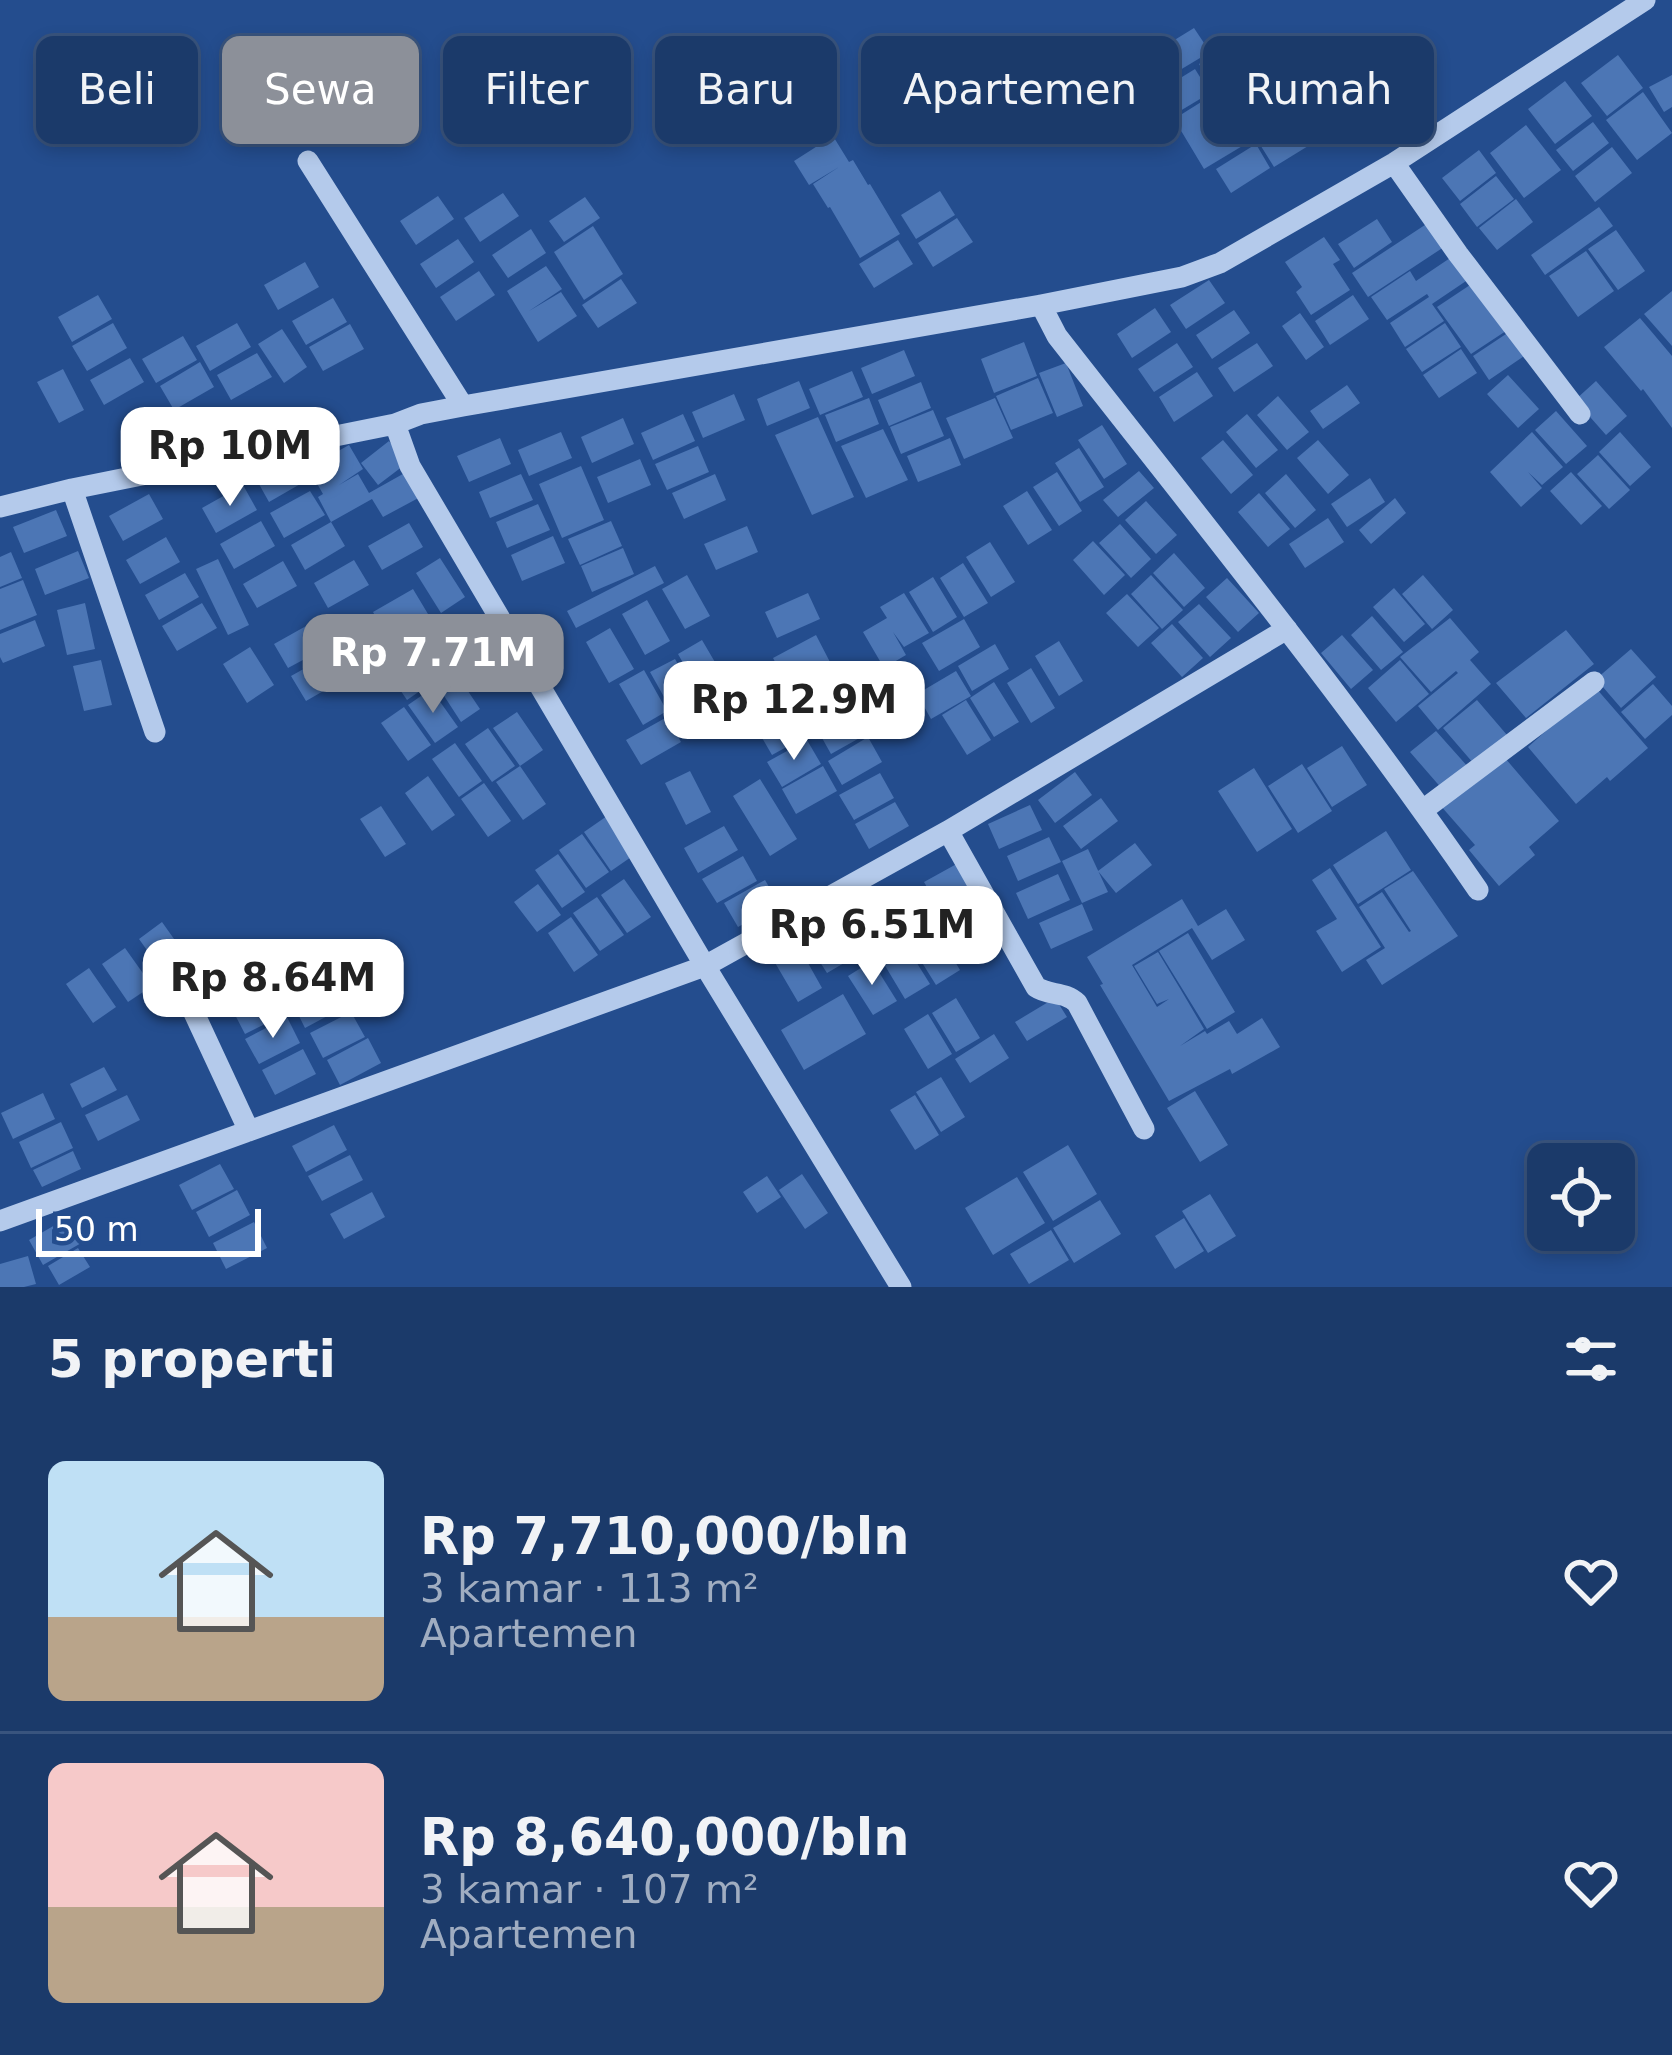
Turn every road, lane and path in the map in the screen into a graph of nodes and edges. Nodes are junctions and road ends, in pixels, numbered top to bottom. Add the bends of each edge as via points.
1 (1645, 0) edge
2 (308, 161) dead end
3 (1394, 163) junction
4 (1042, 305) junction
5 (463, 406) junction
6 (1580, 414) dead end
7 (395, 424) junction
8 (72, 490) junction
9 (0, 507) edge
10 (1287, 628) junction
11 (1594, 682) dead end
12 (155, 732) dead end
13 (1423, 810) junction
14 (948, 831) junction
15 (1478, 890) dead end
16 (705, 966) junction
17 (181, 985) dead end
18 (1144, 1129) dead end
19 (249, 1131) junction
20 (0, 1221) edge
21 (901, 1287) edge

1 - 3 street
2 - 5 street
3 - 4 street via 1220,263
3 - 6 street
4 - 5 street
4 - 10 street via 1057,337
5 - 7 street
7 - 8 street
7 - 16 street via 410,466
8 - 9 street
8 - 12 street
10 - 13 street
10 - 14 street
11 - 13 street
13 - 15 street
14 - 16 street
14 - 18 street via 1036,987 1077,1003
16 - 19 street
16 - 21 street
17 - 19 street
19 - 20 street

